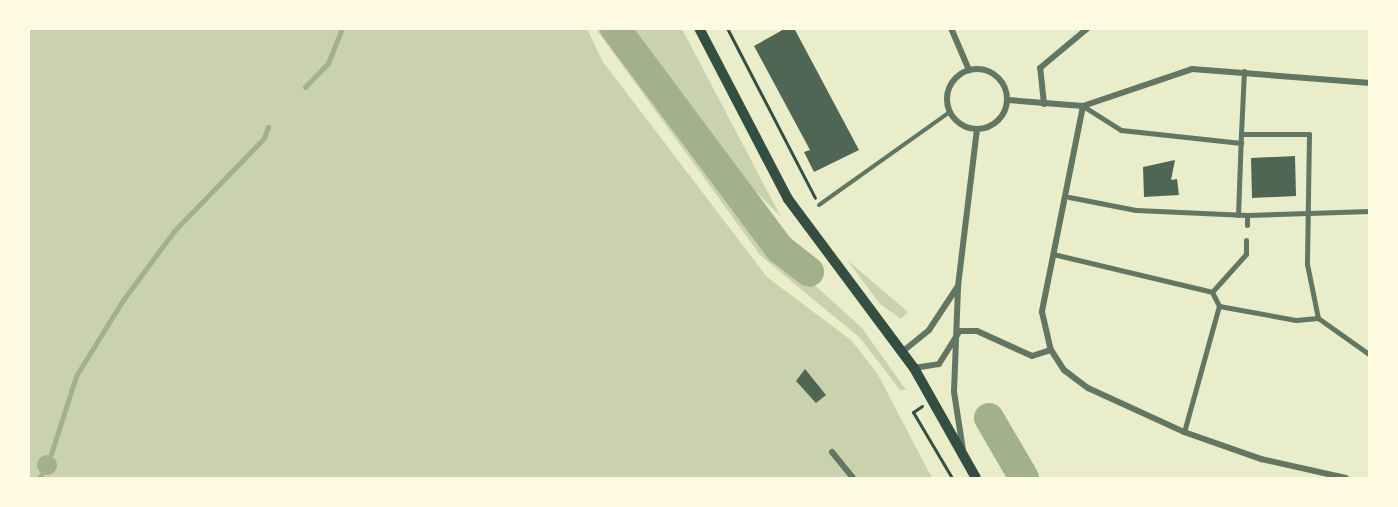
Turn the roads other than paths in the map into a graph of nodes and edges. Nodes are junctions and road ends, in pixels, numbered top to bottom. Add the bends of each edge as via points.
1 (699, 28) edge
2 (951, 28) edge
3 (1088, 28) edge
4 (969, 70) junction
5 (1244, 71) junction
6 (1370, 83) edge
7 (1008, 100) junction
8 (1044, 104) junction
9 (1083, 106) junction
10 (950, 112) junction
11 (977, 129) junction
12 (1241, 134) junction
13 (1240, 143) junction
14 (1069, 197) junction
15 (819, 205) road end
16 (1370, 211) edge
17 (1238, 215) junction
18 (1247, 215) junction
19 (1308, 215) junction
20 (1247, 225) dead end
21 (1246, 240) dead end
22 (1053, 254) junction
23 (958, 286) junction
24 (1212, 292) junction
25 (1219, 306) junction
26 (1318, 318) junction
27 (959, 331) junction
28 (1051, 350) junction
29 (902, 352) junction
30 (1370, 355) edge
31 (914, 368) junction
32 (1184, 432) junction
33 (832, 452) dead end
34 (963, 457) junction
35 (853, 478) edge
36 (976, 478) edge
37 (1346, 478) edge

1 - 29 main road via 788,199
2 - 4 street
3 - 8 street via 1040,68
4 - 7 street via 997,76
4 - 10 street via 950,87
5 - 6 street
5 - 9 street via 1177,71
5 - 12 street
7 - 8 street
7 - 11 street via 1000,119
8 - 9 street
9 - 13 street via 1121,130
9 - 14 street
10 - 11 street via 960,124
10 - 15 lane
11 - 23 street
12 - 13 street
12 - 19 street via 1309,134
13 - 17 street
14 - 17 street via 1136,210
14 - 22 street
16 - 19 street
17 - 18 street
18 - 19 street
18 - 20 street
19 - 26 street via 1307,264
21 - 24 street via 1246,254
22 - 24 street
22 - 28 street via 1042,312
23 - 27 street
23 - 29 street via 929,330
24 - 25 street
25 - 26 street via 1296,320
25 - 32 street
26 - 30 street
27 - 28 street via 977,331 1032,356
27 - 31 street via 939,364
27 - 34 street via 954,392
28 - 32 street via 1064,370 1088,388
29 - 31 main road
31 - 34 main road
32 - 37 street via 1261,459
33 - 35 street
34 - 36 main road

